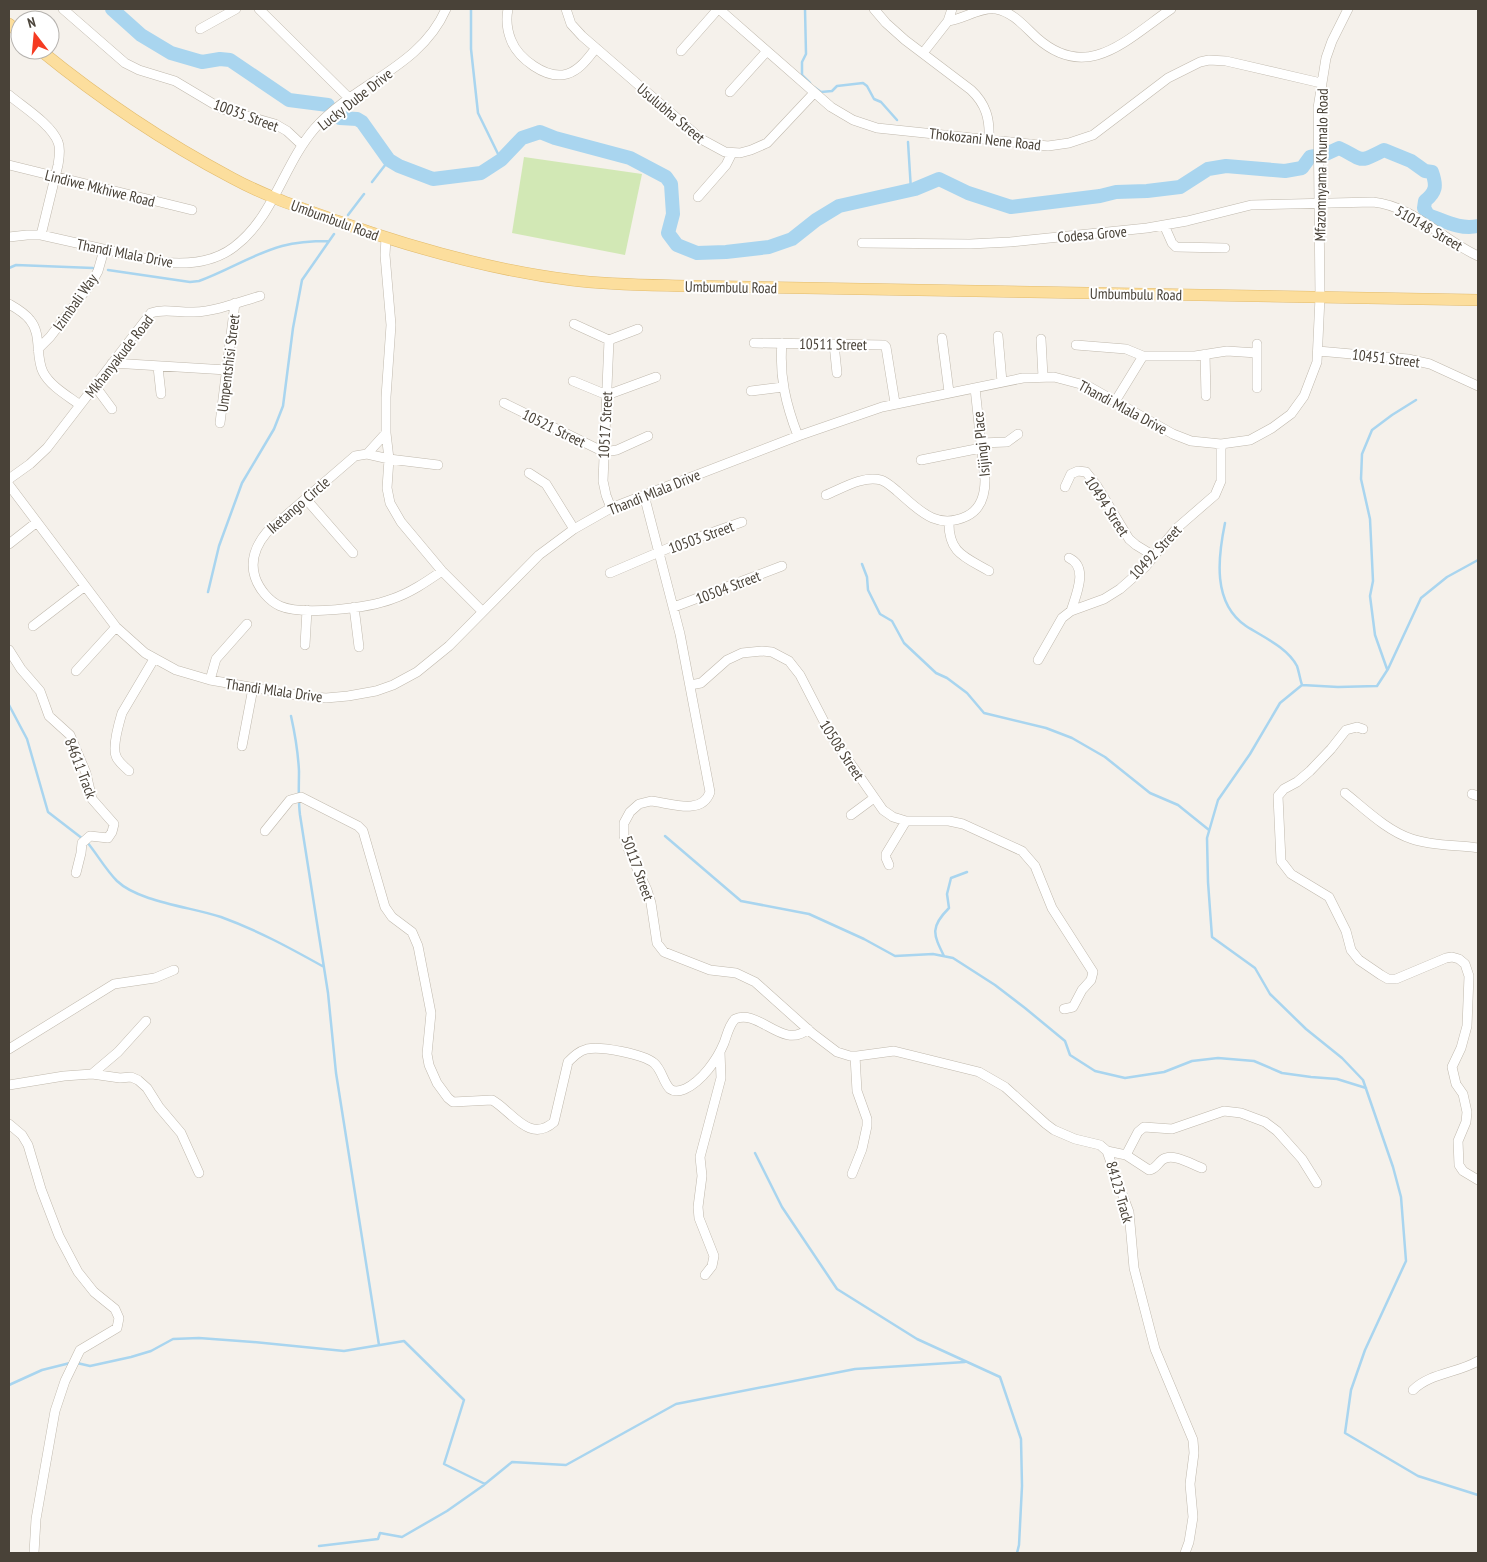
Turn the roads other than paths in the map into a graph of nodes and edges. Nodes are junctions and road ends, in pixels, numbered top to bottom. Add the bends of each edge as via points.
1 (63, 9) edge
2 (236, 9) edge
3 (259, 9) edge
4 (446, 9) edge
5 (508, 9) edge
6 (566, 9) edge
7 (719, 9) edge
8 (874, 9) edge
9 (952, 9) edge
10 (1171, 9) edge
11 (1348, 9) edge
12 (948, 21) junction
13 (200, 29) dead end
14 (596, 48) junction
15 (681, 51) dead end
16 (767, 51) junction
17 (923, 53) junction
18 (53, 60) edge
19 (1321, 83) junction
20 (730, 92) dead end
21 (814, 93) junction
22 (9, 95) edge
23 (350, 99) junction
24 (989, 139) junction
25 (302, 145) junction
26 (732, 153) junction
27 (9, 165) edge
28 (55, 176) junction
29 (698, 197) dead end
30 (274, 198) junction
31 (1319, 203) junction
32 (192, 210) dead end
33 (1164, 225) junction
34 (40, 235) junction
35 (9, 237) edge
36 (386, 238) junction
37 (862, 244) dead end
38 (1226, 248) dead end
39 (104, 250) junction
40 (1478, 256) edge
41 (260, 296) dead end
42 (1320, 297) junction
43 (1478, 300) edge
44 (235, 303) junction
45 (11, 308) edge
46 (574, 324) dead end
47 (638, 329) dead end
48 (998, 336) dead end
49 (942, 338) dead end
50 (1041, 339) dead end
51 (609, 340) junction
52 (754, 343) dead end
53 (782, 343) junction
54 (834, 344) junction
55 (1076, 345) dead end
56 (38, 349) junction
57 (1318, 351) junction
58 (1205, 354) junction
59 (1143, 356) junction
60 (112, 363) junction
61 (158, 366) junction
62 (227, 370) junction
63 (837, 373) dead end
64 (1043, 376) junction
65 (656, 377) dead end
66 (573, 381) dead end
67 (1002, 382) junction
68 (95, 386) junction
69 (1478, 386) edge
70 (783, 387) junction
71 (975, 388) junction
72 (1257, 388) dead end
73 (751, 391) dead end
74 (949, 392) junction
75 (161, 394) dead end
76 (607, 395) junction
77 (1206, 396) dead end
78 (1116, 400) junction
79 (504, 403) dead end
80 (895, 403) junction
81 (80, 405) junction
82 (112, 409) dead end
83 (220, 423) dead end
84 (386, 433) junction
85 (1018, 434) dead end
86 (648, 436) dead end
87 (798, 436) junction
88 (1221, 444) junction
89 (981, 446) junction
90 (604, 452) junction
91 (367, 454) junction
92 (389, 459) junction
93 (921, 460) dead end
94 (438, 465) dead end
95 (528, 474) dead end
96 (9, 479) edge
97 (9, 484) edge
98 (1065, 487) dead end
99 (644, 495) junction
100 (826, 496) dead end
101 (306, 499) junction
102 (611, 508) junction
103 (949, 521) junction
104 (37, 522) junction
105 (742, 522) dead end
106 (574, 529) junction
107 (9, 544) edge
108 (660, 552) junction
109 (353, 553) dead end
110 (1154, 556) junction
111 (1069, 558) dead end
112 (782, 566) dead end
113 (442, 571) junction
114 (989, 571) dead end
115 (610, 573) dead end
116 (85, 586) junction
117 (354, 607) junction
118 (674, 607) junction
119 (307, 610) junction
120 (482, 611) junction
121 (1071, 611) junction
122 (247, 624) dead end
123 (33, 626) dead end
124 (116, 627) junction
125 (305, 645) dead end
126 (359, 647) dead end
127 (9, 650) edge
128 (154, 659) junction
129 (1038, 660) dead end
130 (76, 671) dead end
131 (210, 680) junction
132 (690, 685) junction
133 (253, 688) junction
134 (1363, 728) dead end
135 (242, 746) dead end
136 (129, 771) dead end
137 (1345, 794) dead end
138 (874, 798) junction
139 (850, 815) dead end
140 (906, 821) junction
141 (265, 831) dead end
142 (1478, 848) edge
143 (889, 865) dead end
144 (76, 874) dead end
145 (174, 970) dead end
146 (767, 991) joint
147 (1064, 1009) dead end
148 (146, 1021) dead end
149 (808, 1029) junction
150 (9, 1049) edge
151 (720, 1052) junction
152 (855, 1056) junction
153 (92, 1074) junction
154 (9, 1085) edge
155 (9, 1124) edge
156 (1107, 1150) junction
157 (1126, 1155) junction
158 (1202, 1168) dead end
159 (199, 1173) dead end
160 (852, 1174) dead end
161 (1478, 1180) edge
162 (1317, 1183) dead end
163 (704, 1275) dead end
164 (1478, 1360) edge
165 (1413, 1390) dead end
166 (34, 1553) edge
167 (1185, 1553) edge

1 - 25 street, 10035 Street via 125,63 175,81 229,112 275,124
2 - 13 street
3 - 23 street
4 - 23 street, Lucky Dube Drive via 434,32 418,49
5 - 14 street via 507,23 512,44 544,72 553,75 569,73 582,65
6 - 14 street, Usulubha Street via 575,29
7 - 15 street
7 - 16 street, Thokozani Nene Road
8 - 17 street via 894,31
9 - 12 street
10 - 12 street via 1112,50 1077,58 1052,50 1003,11 984,10
11 - 19 street, Mfazomnyama Khumalo Road via 1332,41
12 - 17 street
14 - 26 street, Usulubha Street via 701,140
16 - 20 street
16 - 21 street, Thokozani Nene Road
17 - 24 street via 979,97 988,117
18 - 30 main road, Umbumbulu Road via 140,124 232,178
19 - 24 street, Thokozani Nene Road via 1209,60 1173,75 1102,129 1085,138 1048,146
19 - 31 street, Mfazomnyama Khumalo Road via 1318,108
21 - 24 street, Thokozani Nene Road via 841,114 878,128
21 - 26 street via 767,143 752,150
22 - 28 street via 56,137 59,155
23 - 25 street, Lucky Dube Drive via 318,126
25 - 30 street, Lucky Dube Drive
26 - 29 street via 726,165
27 - 28 street, Lindiwe Mkhiwe Road
28 - 32 street, Lindiwe Mkhiwe Road
28 - 34 street
30 - 36 main road, Umbumbulu Road
30 - 39 street, Thandi Mlala Drive via 261,219 240,242 208,260 176,264
31 - 33 street, Codesa Grove via 1251,205
31 - 40 street, 510148 Street via 1391,205
31 - 42 street, Mfazomnyama Khumalo Road
33 - 37 street, Codesa Grove via 970,244
33 - 38 street via 1176,247
34 - 35 street, Thandi Mlala Drive
34 - 39 street, Thandi Mlala Drive
36 - 42 main road, Umbumbulu Road via 532,274 613,284
36 - 84 street via 391,334
39 - 56 street, Izimbali Way via 92,282
41 - 44 street, Mkhanyakude Road
42 - 43 main road, Umbumbulu Road
42 - 57 street, Thandi Mlala Drive
44 - 60 street, Mkhanyakude Road via 196,312 151,313
44 - 62 street, Umpentshisi Street
45 - 56 street via 30,319 36,331
46 - 51 street
47 - 51 street
48 - 67 street
49 - 74 street
50 - 64 street
51 - 76 street, 10517 Street
52 - 53 street, 10511 Street
53 - 54 street, 10511 Street
53 - 70 street via 780,368
54 - 63 street
54 - 80 street, 10511 Street via 885,346
55 - 59 street via 1126,349
56 - 81 street via 45,376
57 - 69 street, 10451 Street via 1408,359 1430,364
57 - 88 street, Thandi Mlala Drive via 1308,388 1291,414 1260,435
58 - 59 street
58 - 72 street via 1257,348
58 - 77 street
59 - 78 street
60 - 61 street
60 - 68 street, Mkhanyakude Road
61 - 62 street
61 - 75 street
62 - 83 street, Umpentshisi Street
64 - 67 street, Thandi Mlala Drive
64 - 78 street, Thandi Mlala Drive via 1079,382
65 - 76 street
66 - 76 street
67 - 71 street, Thandi Mlala Drive
68 - 81 street, Mkhanyakude Road
68 - 82 street
70 - 73 street
70 - 87 street
71 - 74 street, Thandi Mlala Drive
71 - 89 street, Isijingi Place
74 - 80 street, Thandi Mlala Drive
76 - 90 street, 10517 Street
78 - 88 street, Thandi Mlala Drive via 1182,438
79 - 90 street, 10521 Street
80 - 87 street, Thandi Mlala Drive
81 - 96 street, Mkhanyakude Road via 48,448
84 - 91 street
84 - 92 street
85 - 89 street via 1006,442
86 - 90 street via 617,450
87 - 99 street, Thandi Mlala Drive
88 - 110 street, 10492 Street via 1219,488 1177,528
89 - 93 street
89 - 103 street, Isijingi Place via 985,480 982,500 969,515
90 - 102 street, 10517 Street via 603,482
91 - 92 street
91 - 101 street, Iketango Circle via 350,460
92 - 94 street
92 - 113 street via 387,488 392,509
95 - 106 street via 546,484
97 - 104 street, Thandi Mlala Drive
98 - 110 street, 10494 Street via 1071,474 1086,472 1098,486 1129,539
99 - 102 street, Thandi Mlala Drive
99 - 108 street
100 - 103 street via 858,482 880,480 923,513 940,521
101 - 109 street
101 - 119 street, Iketango Circle via 262,538 255,552 254,567 256,581 273,602
102 - 106 street, Thandi Mlala Drive
103 - 114 street via 954,549
104 - 107 street
104 - 116 street, Thandi Mlala Drive
105 - 108 street, 10503 Street
106 - 120 street, Thandi Mlala Drive via 539,555
108 - 115 street, 10503 Street
108 - 118 street
110 - 121 street, 10492 Street via 1138,574 1112,594
111 - 121 street via 1077,563 1080,570
112 - 118 street, 10504 Street
113 - 117 street, Iketango Circle via 401,596
113 - 120 street
116 - 123 street
116 - 124 street, Thandi Mlala Drive
117 - 119 street, Iketango Circle
117 - 126 street
118 - 132 street
119 - 125 street
120 - 133 street, Thandi Mlala Drive via 427,666 376,691 326,698
121 - 129 street, 10492 Street via 1058,623
122 - 131 street via 216,659
124 - 128 street, Thandi Mlala Drive
124 - 130 street
127 - 144 street, 84611 Track via 40,691 49,716 70,735 86,773 92,799 114,824 108,838 90,836 82,843
128 - 131 street, Thandi Mlala Drive via 176,670
128 - 136 street via 122,713 115,752
131 - 133 street, Thandi Mlala Drive
132 - 138 street, 10508 Street via 701,683 727,660 742,653 762,651 782,656 796,668 825,727
132 - 146 street, 50117 Street via 710,787 709,796 697,806 651,801 639,804 624,823 626,843 647,890 660,948 710,970 736,973
133 - 135 street
134 - 161 street via 1346,730 1310,771 1278,796 1280,856 1291,874 1329,897 1346,931 1351,950 1359,960 1381,975 1388,979 1401,978 1452,957 1465,964 1469,976 1467,1026 1452,1067 1456,1084 1467,1104 1466,1122 1458,1141 1459,1165
137 - 142 street via 1393,830 1410,838
138 - 139 street
138 - 140 street, 10508 Street via 888,814
140 - 143 street via 886,854
140 - 147 street, 10508 Street via 963,824 1028,856 1052,908 1093,972 1092,980 1073,1007
141 - 151 street via 290,800 301,797 363,831 386,907 392,917 412,932 418,946 431,1013 426,1046 429,1065 437,1083 451,1101 492,1100 516,1120 536,1130 549,1127 554,1122 568,1062 579,1052 605,1049 649,1060 659,1068 669,1088 676,1091 701,1077
145 - 150 street via 155,978 114,984
146 - 149 street, 84123 Track
148 - 153 street via 118,1052
149 - 151 street via 791,1036 740,1017 732,1022
149 - 152 street, 84123 Track via 837,1052
151 - 163 street via 721,1078 700,1157 699,1218 714,1256 712,1266
152 - 156 street, 84123 Track via 894,1051 979,1072 1005,1087 1054,1130
152 - 160 street via 857,1091 867,1126
153 - 154 street
153 - 159 street via 131,1077 143,1084 181,1133
155 - 166 street via 28,1145 59,1236 78,1272 94,1292 112,1305 118,1318 117,1328 80,1350 65,1381 53,1421 36,1519
156 - 157 street
156 - 167 street, 84123 Track via 1129,1212 1134,1268 1155,1349 1193,1440 1190,1484 1193,1517
157 - 158 street via 1149,1170 1170,1157
157 - 162 street via 1144,1127 1172,1129 1212,1114 1231,1111 1265,1122 1277,1131 1302,1159
164 - 165 street via 1427,1380

